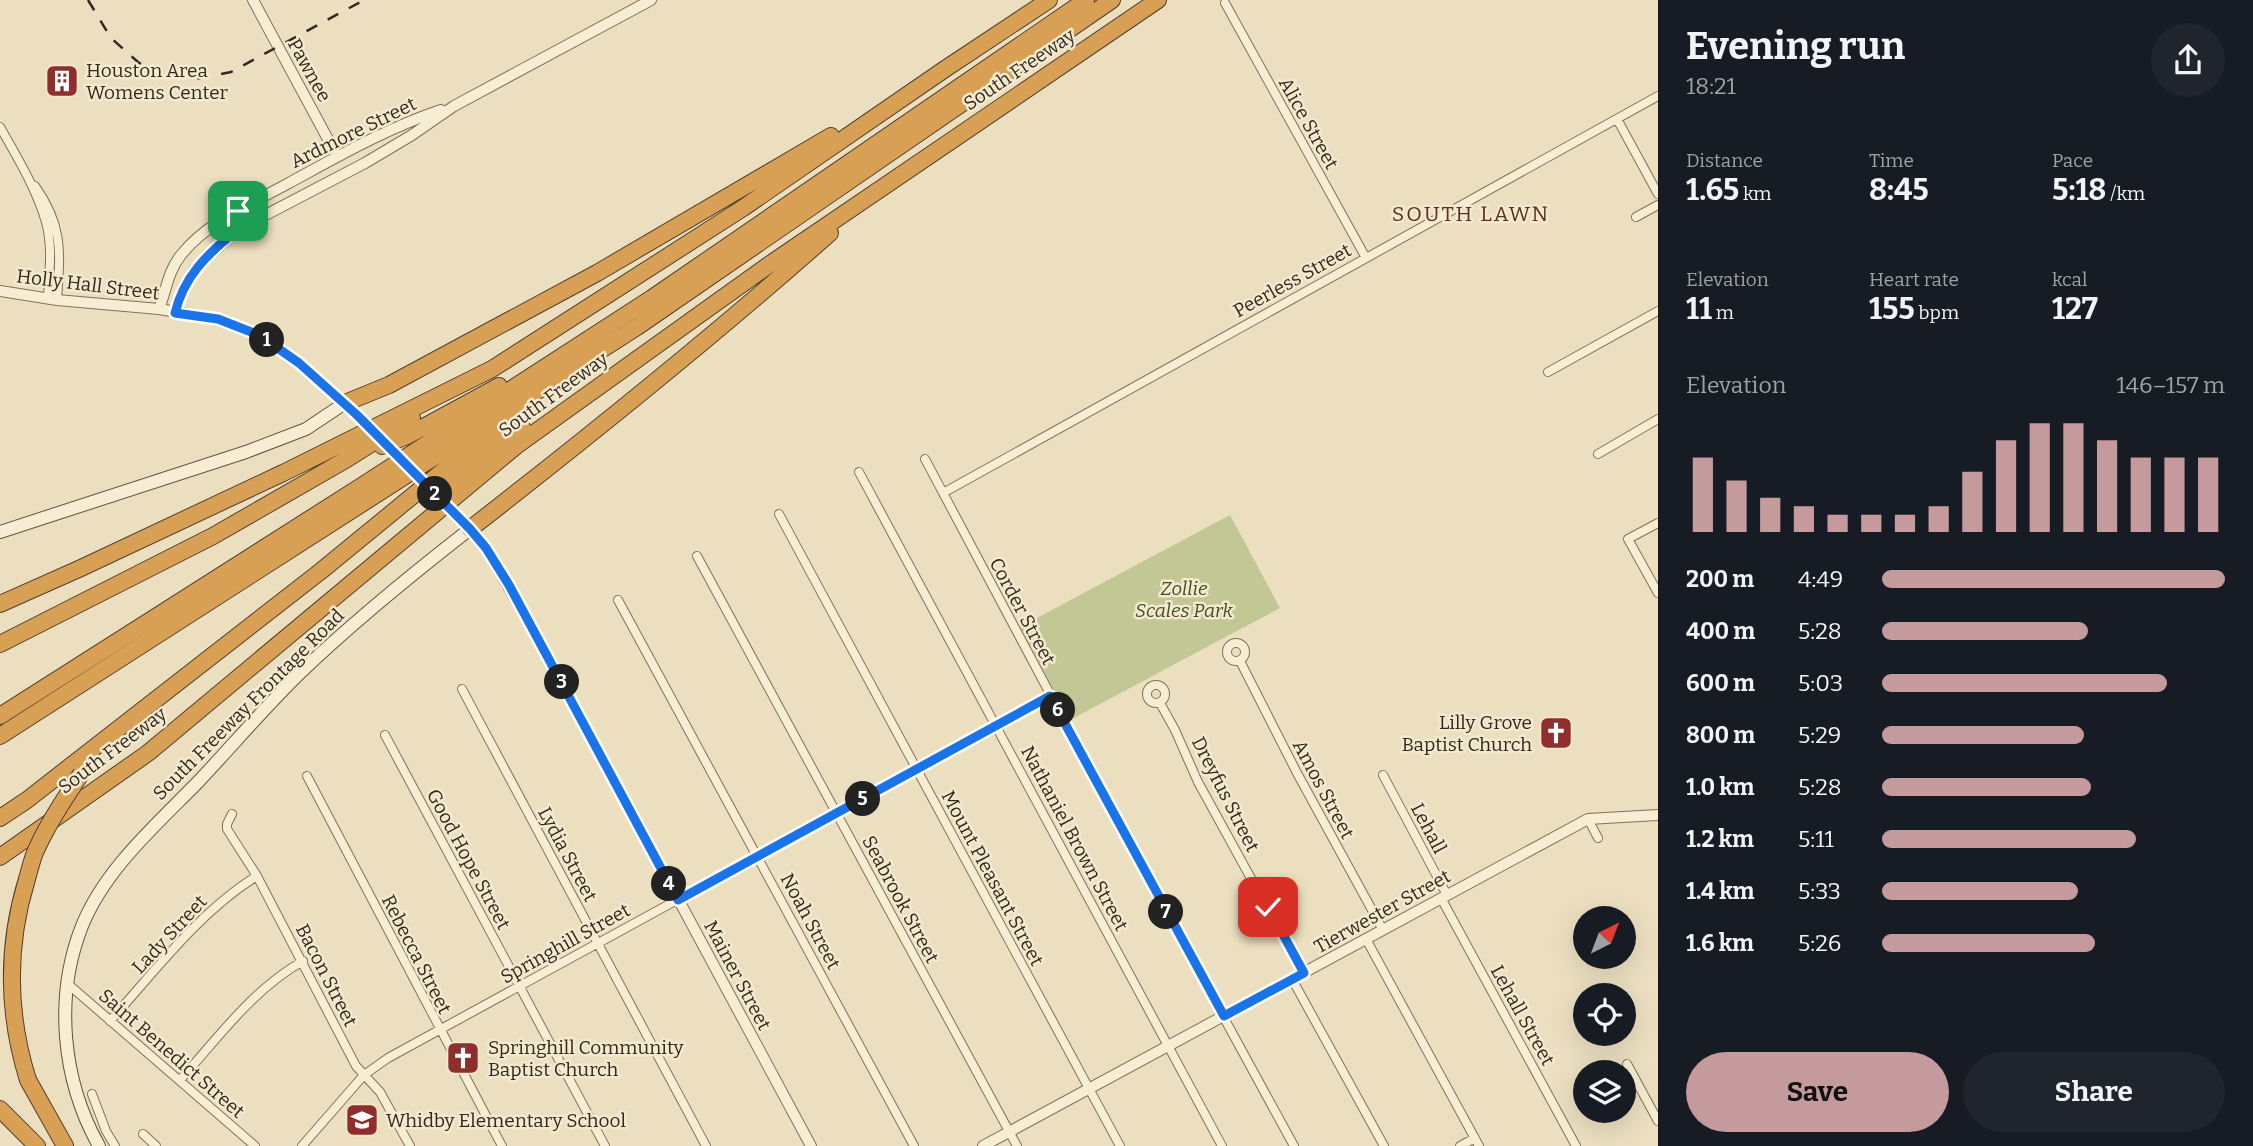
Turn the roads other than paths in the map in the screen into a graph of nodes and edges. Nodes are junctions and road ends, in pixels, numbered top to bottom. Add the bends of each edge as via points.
1 (253, 0) edge
2 (651, 0) edge
3 (1049, 0) edge
4 (1086, 0) edge
5 (1112, 0) edge
6 (1158, 0) edge
7 (1225, 3) dead end
8 (945, 69) junction
9 (1658, 96) edge
10 (454, 106) junction
11 (1617, 119) junction
12 (0, 127) edge
13 (337, 156) junction
14 (878, 190) junction
15 (1658, 194) edge
16 (1658, 205) edge
17 (1636, 216) dead end
18 (227, 218) junction
19 (234, 232) junction
20 (1366, 258) junction
21 (0, 291) edge
22 (652, 298) junction
23 (52, 300) junction
24 (159, 309) junction
25 (1658, 311) edge
26 (175, 313) junction
27 (660, 342) junction
28 (492, 369) junction
29 (1549, 372) dead end
30 (566, 373) junction
31 (351, 409) junction
32 (1658, 419) edge
33 (1598, 454) dead end
34 (347, 459) junction
35 (925, 459) dead end
36 (859, 472) dead end
37 (943, 494) junction
38 (779, 514) dead end
39 (1658, 523) edge
40 (465, 525) junction
41 (0, 532) edge
42 (697, 556) dead end
43 (321, 570) junction
44 (1658, 593) edge
45 (618, 600) dead end
46 (0, 604) edge
47 (49, 618) junction
48 (0, 638) edge
49 (0, 644) edge
50 (1241, 661) dead end
51 (462, 689) dead end
52 (1050, 696) junction
53 (1160, 703) dead end
54 (0, 716) edge
55 (996, 726) junction
56 (385, 735) dead end
57 (0, 736) edge
58 (917, 769) junction
59 (75, 770) junction
60 (1383, 775) dead end
61 (307, 776) dead end
62 (837, 813) junction
63 (232, 814) dead end
64 (1658, 815) edge
65 (0, 818) edge
66 (1588, 819) junction
67 (1598, 838) dead end
68 (758, 856) junction
69 (0, 857) edge
70 (257, 876) junction
71 (1444, 897) junction
72 (678, 900) junction
73 (1383, 930) junction
74 (1366, 939) junction
75 (598, 943) junction
76 (303, 961) junction
77 (1304, 973) junction
78 (1292, 979) junction
79 (68, 984) junction
80 (520, 986) junction
81 (1224, 1016) junction
82 (110, 1021) junction
83 (439, 1030) junction
84 (1167, 1045) junction
85 (364, 1075) junction
86 (180, 1080) junction
87 (1636, 1082) edge
88 (1088, 1087) junction
89 (92, 1094) dead end
90 (0, 1109) edge
91 (1658, 1121) edge
92 (1009, 1132) junction
93 (143, 1134) dead end
94 (1477, 1142) edge
95 (37, 1146) edge
96 (65, 1146) edge
97 (99, 1146) edge
98 (115, 1146) edge
99 (156, 1146) edge
100 (255, 1146) edge
101 (302, 1146) edge
102 (410, 1146) edge
103 (502, 1146) edge
104 (606, 1146) edge
105 (706, 1146) edge
106 (811, 1146) edge
107 (914, 1146) edge
108 (982, 1146) edge
109 (1017, 1146) edge
110 (1119, 1146) edge
111 (1222, 1146) edge
112 (1294, 1146) edge
113 (1384, 1146) edge
114 (1460, 1146) edge
115 (1576, 1146) edge

1 - 13 street, Pawnee
2 - 10 street, Ardmore Street
3 - 8 highway, South Freeway
4 - 22 highway
5 - 30 highway
6 - 14 highway, South Freeway
7 - 20 street, Alice Street
8 - 28 highway, South Freeway via 743,208
8 - 31 highway via 619,261
9 - 11 street, Peerless Street
10 - 13 street, Ardmore Street via 408,121
10 - 19 street, Ardmore Street via 365,163
11 - 15 street
11 - 20 street, Peerless Street
12 - 23 street via 27,175 46,223
13 - 18 street, Ardmore Street
14 - 27 highway, South Freeway
14 - 40 highway via 555,463
16 - 17 street
18 - 19 street
18 - 24 street, Ardmore Street via 197,237 179,257
19 - 26 street, Ardmore Street via 195,269
20 - 37 street, Peerless Street
21 - 23 street, Holly Hall Street
22 - 34 highway via 628,306 542,362 432,423
22 - 54 highway
23 - 24 street, Holly Hall Street
24 - 26 street, Holly Hall Street
25 - 29 street
26 - 31 street, Holly Hall Street via 218,319 259,335
27 - 43 highway via 561,404
27 - 69 highway, South Freeway via 516,446 148,752
28 - 34 highway
28 - 46 highway, South Freeway via 283,473
30 - 43 highway via 542,399 449,466
30 - 57 highway
31 - 40 street, Holly Hall Street, bridge
31 - 41 main road via 246,452
32 - 33 street
34 - 47 highway via 213,536
35 - 37 street, Corder Street
36 - 55 street, Nathaniel Brown Street
37 - 52 street, Corder Street
38 - 58 street, Mount Pleasant Street
39 - 44 street via 1628,539
40 - 72 street, Mainer Street via 509,585
40 - 79 main road, South Freeway Frontage Road via 298,675 133,850 99,892 83,925
42 - 62 street, Seabrook Street
43 - 59 highway via 102,742
45 - 68 street, Noah Street
47 - 48 highway
47 - 49 highway
50 - 73 street, Amos Street
51 - 75 street, Lydia Street
52 - 55 street, Springhill Street
52 - 81 street, Corder Street
53 - 77 street, Dreyfus Street via 1198,782
55 - 58 street, Springhill Street
55 - 84 street, Nathaniel Brown Street
56 - 80 street, Good Hope Street
58 - 62 street, Springhill Street
58 - 88 street, Mount Pleasant Street
59 - 65 highway
59 - 96 highway, bridge via 36,850 17,911 11,961 11,1000 20,1055 28,1080
60 - 71 street, Lehall
61 - 83 street, Rebecca Street
62 - 68 street, Springhill Street
62 - 92 street, Seabrook Street
63 - 70 street, Bacon Street via 227,829
64 - 66 street, Tierwester Street
66 - 67 street
66 - 71 street, Tierwester Street
68 - 72 street, Springhill Street
68 - 107 street, Noah Street
70 - 76 street, Bacon Street
70 - 82 street, Lady Street via 210,911
71 - 73 street, Tierwester Street
71 - 115 street, Lehall Street
72 - 75 street, Springhill Street
72 - 106 street, Mainer Street
73 - 74 street, Tierwester Street
74 - 77 street, Tierwester Street
74 - 94 street
75 - 80 street, Springhill Street
75 - 105 street, Lydia Street
76 - 85 street, Bacon Street
76 - 86 street via 256,996
77 - 78 street, Tierwester Street
78 - 81 street, Tierwester Street
78 - 113 street
79 - 82 street, Saint Benedict Street
79 - 97 main road, South Freeway Frontage Road via 65,1032 69,1066 83,1115
80 - 83 street, Springhill Street
80 - 104 street, Good Hope Street
81 - 84 street, Tierwester Street
81 - 112 street, Corder Street
82 - 86 street, Saint Benedict Street
83 - 85 street, Springhill Street
83 - 103 street, Rebecca Street
84 - 88 street, Tierwester Street
84 - 111 street, Nathaniel Brown Street
85 - 101 street, Springhill Street
85 - 102 street, Bacon Street via 380,1092
86 - 100 street, Saint Benedict Street
87 - 91 street
88 - 92 street, Tierwester Street
88 - 110 street, Mount Pleasant Street
89 - 98 street
90 - 95 highway
92 - 108 street, Tierwester Street
92 - 109 street, Seabrook Street
93 - 99 street
94 - 114 street

